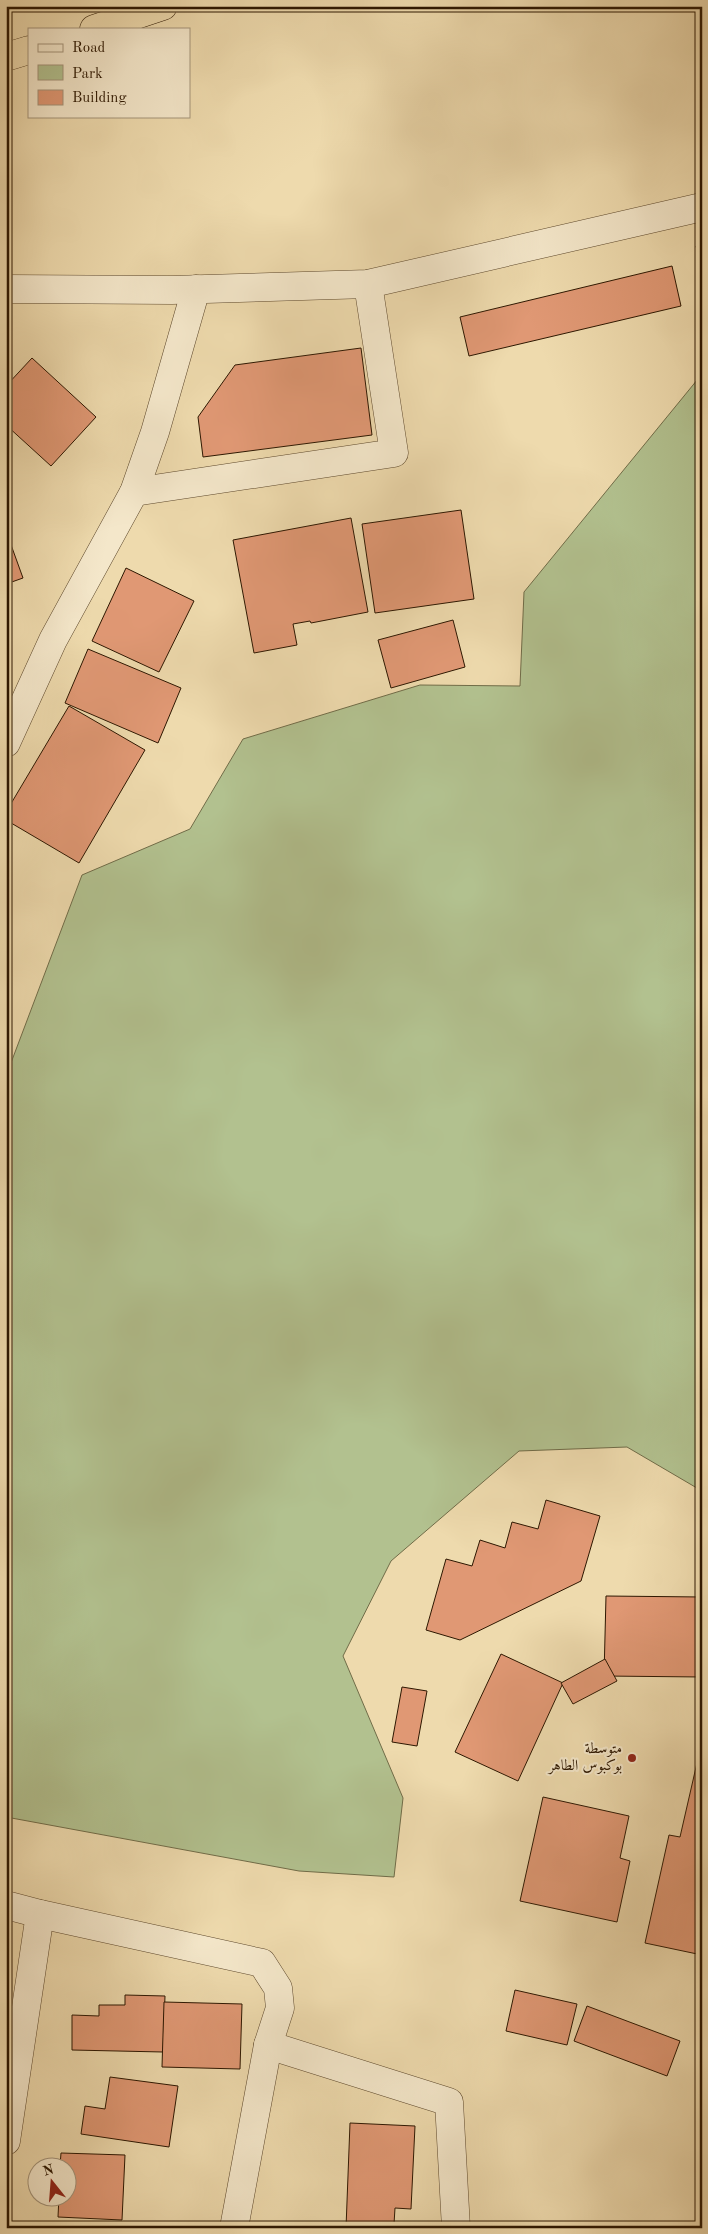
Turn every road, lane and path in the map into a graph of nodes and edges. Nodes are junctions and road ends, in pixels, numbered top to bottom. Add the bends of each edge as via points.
1 (163, 6) edge
2 (97, 28) edge
3 (28, 50) edge
4 (6, 57) edge
5 (702, 207) edge
6 (368, 284) junction
7 (6, 288) edge
8 (196, 289) junction
9 (134, 492) junction
10 (6, 743) edge
11 (6, 1905) edge
12 (40, 1914) junction
13 (268, 2045) junction
14 (6, 2141) edge
15 (234, 2228) edge
16 (456, 2228) edge

1 - 2 highway
3 - 4 highway
5 - 6 street
6 - 8 street
6 - 9 street via 394,453
7 - 8 street
8 - 9 street via 155,432
9 - 10 street via 53,640
11 - 12 street
12 - 13 street via 262,1963 278,1988 280,2008
12 - 14 street
13 - 15 street
13 - 16 street via 449,2102

